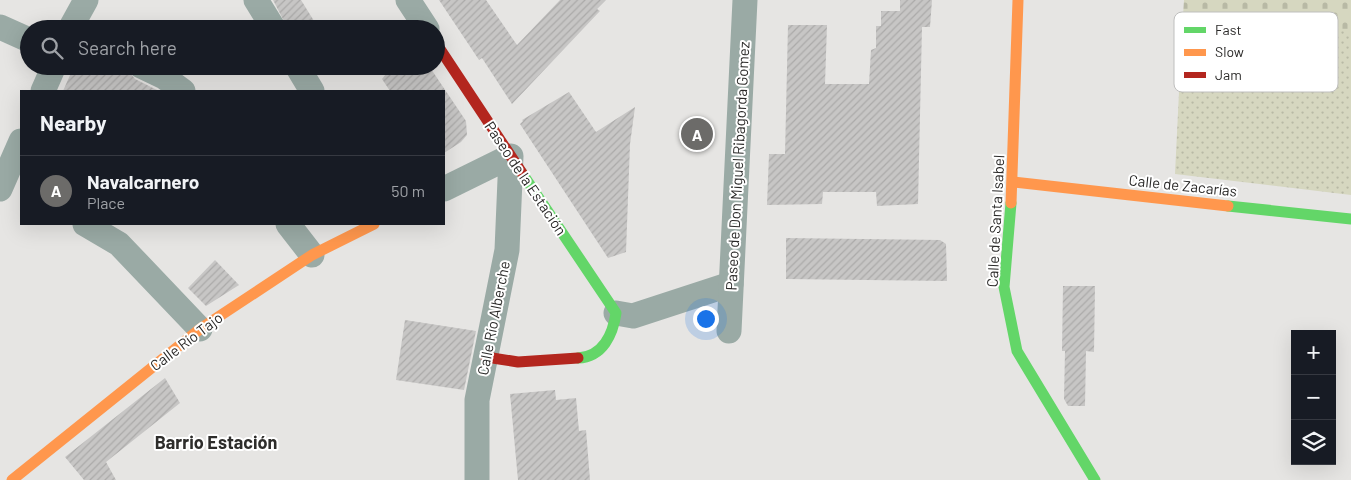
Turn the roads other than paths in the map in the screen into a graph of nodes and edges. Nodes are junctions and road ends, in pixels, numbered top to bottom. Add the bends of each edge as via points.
1 (86, 0) edge
2 (256, 0) edge
3 (408, 0) edge
4 (745, 0) edge
5 (1018, 0) edge
6 (75, 20) edge
7 (268, 20) edge
8 (421, 20) edge
9 (0, 27) edge
10 (20, 36) edge
11 (445, 57) edge
12 (50, 75) edge
13 (160, 75) edge
14 (302, 75) edge
15 (43, 90) edge
16 (182, 90) edge
17 (311, 90) edge
18 (20, 145) edge
19 (511, 156) junction
20 (1013, 182) junction
21 (9, 184) edge
22 (445, 189) edge
23 (1351, 219) edge
24 (87, 225) edge
25 (289, 225) edge
26 (372, 225) edge
27 (312, 255) junction
28 (731, 284) junction
29 (616, 313) junction
30 (200, 329) junction
31 (729, 331) dead end
32 (486, 357) junction
33 (12, 480) edge
34 (477, 480) edge
35 (1095, 480) edge

1 - 6 street
2 - 7 street
3 - 8 street
4 - 28 street, Paseo de Don Miguel Ribagorda Gomez
5 - 20 street, Calle de Santa Isabel
9 - 10 street
11 - 19 street, Paseo de la Estación
12 - 15 street
13 - 16 street
14 - 17 street
18 - 21 street
19 - 22 street
19 - 29 street, Paseo de la Estación
19 - 32 street, Calle Río Alberche via 507,250
20 - 23 street, Calle de Zacarías
20 - 35 street, Calle de Santa Isabel via 1004,287 1017,351
24 - 30 street via 119,244
25 - 27 street
26 - 27 street, Calle Río Tajo
27 - 30 street, Calle Río Tajo
28 - 29 street via 634,316
28 - 31 street, Paseo de Don Miguel Ribagorda Gomez
29 - 32 street via 609,340 595,354 585,358 518,362
30 - 33 street, Calle Río Tajo
32 - 34 street, Calle Río Alberche via 477,400

